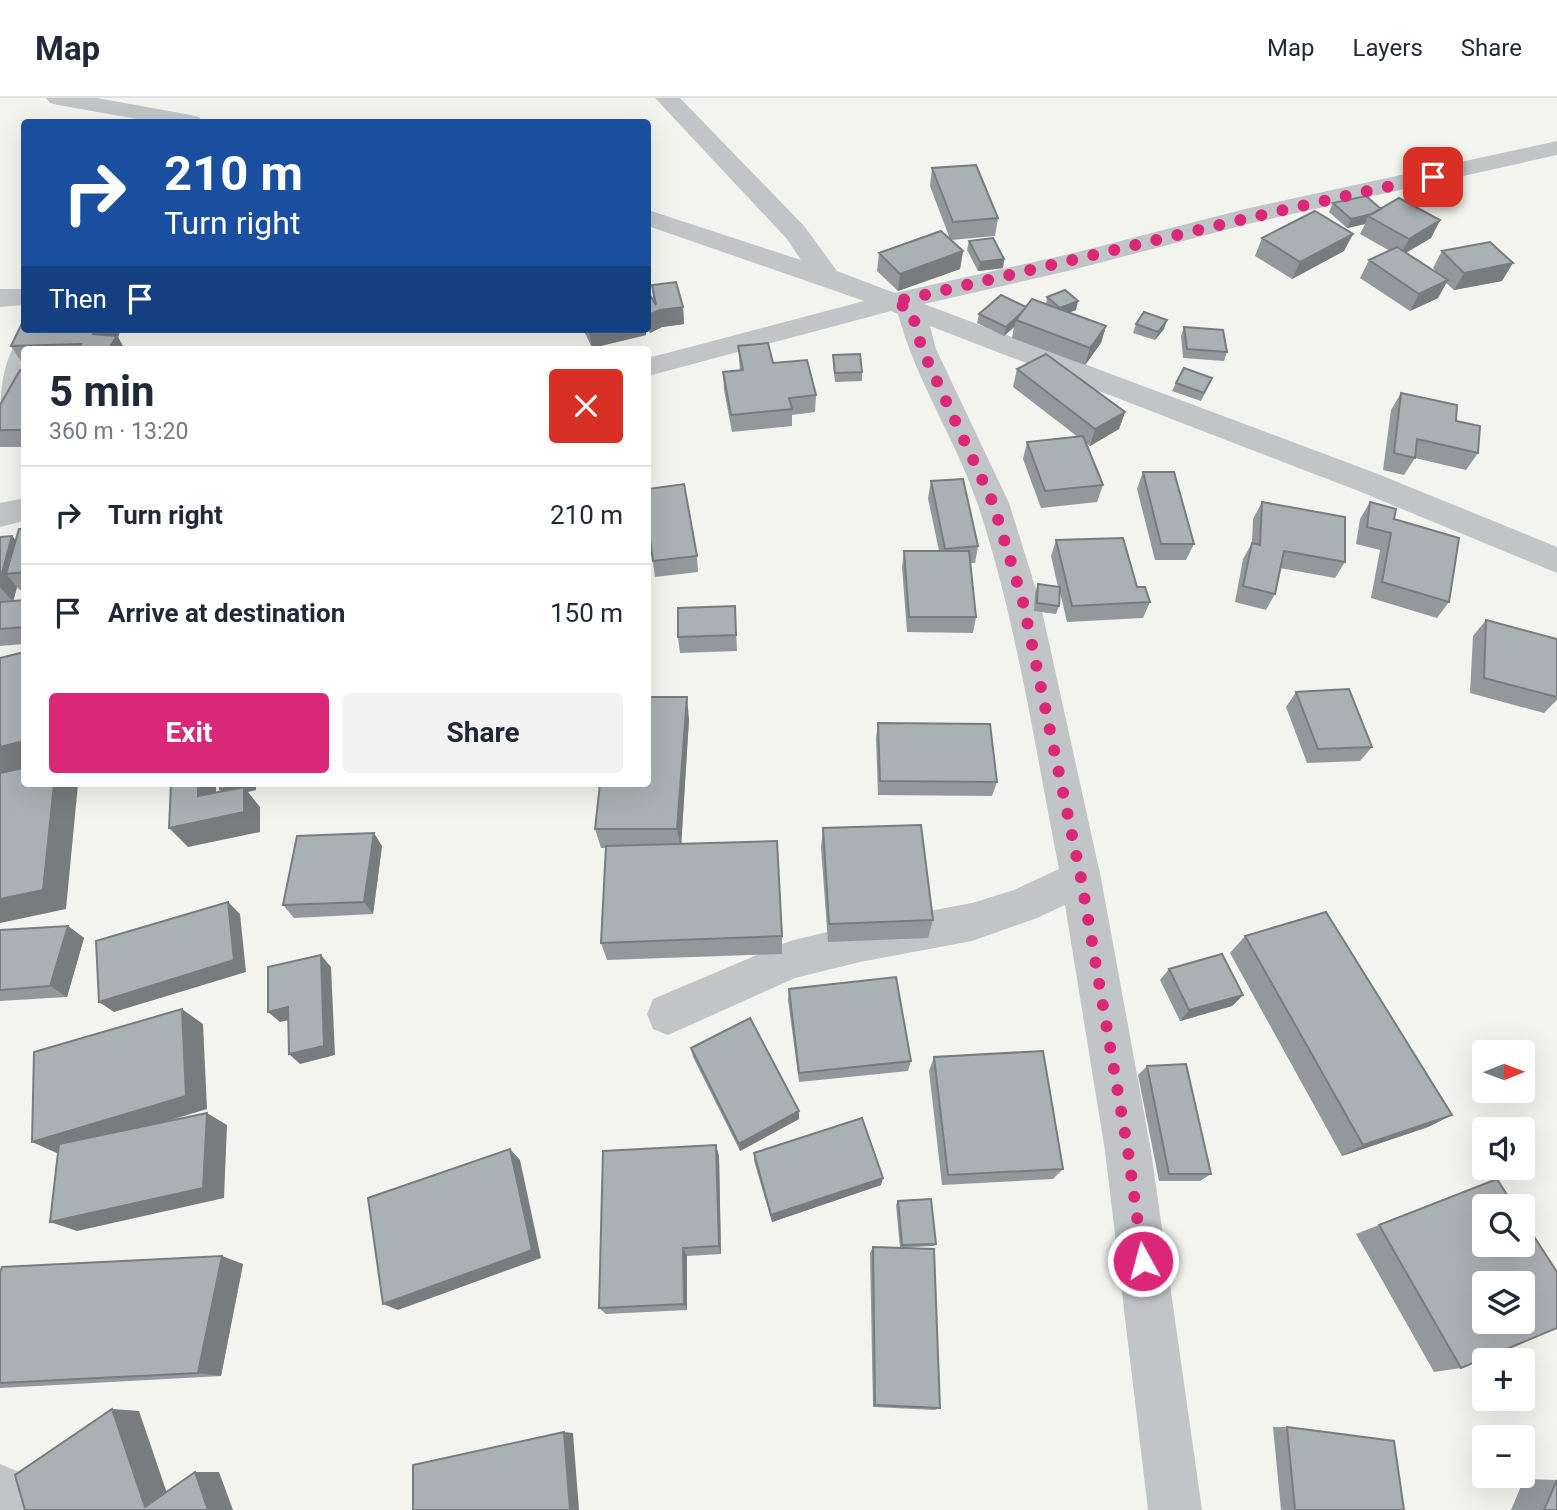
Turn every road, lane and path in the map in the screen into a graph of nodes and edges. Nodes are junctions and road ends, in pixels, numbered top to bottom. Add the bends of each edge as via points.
1 (58, 98) edge
2 (667, 98) edge
3 (134, 118) edge
4 (1557, 148) edge
5 (651, 219) edge
6 (827, 277) junction
7 (21, 296) edge
8 (0, 298) edge
9 (902, 306) junction
10 (21, 365) edge
11 (651, 366) edge
12 (0, 431) edge
13 (21, 511) edge
14 (0, 515) edge
15 (1557, 561) edge
16 (1081, 878) junction
17 (668, 1014) dead end
18 (0, 1491) edge
19 (5, 1510) edge
20 (1175, 1510) edge

1 - 3 street
2 - 6 street via 796,233
4 - 9 street via 1245,217
5 - 6 street
6 - 9 street
7 - 8 street
9 - 11 street
9 - 15 street via 1367,482
9 - 16 street via 993,503 1019,589
10 - 12 street
13 - 14 street
16 - 17 street via 972,922 790,960
16 - 20 street via 1128,1151
18 - 19 street

